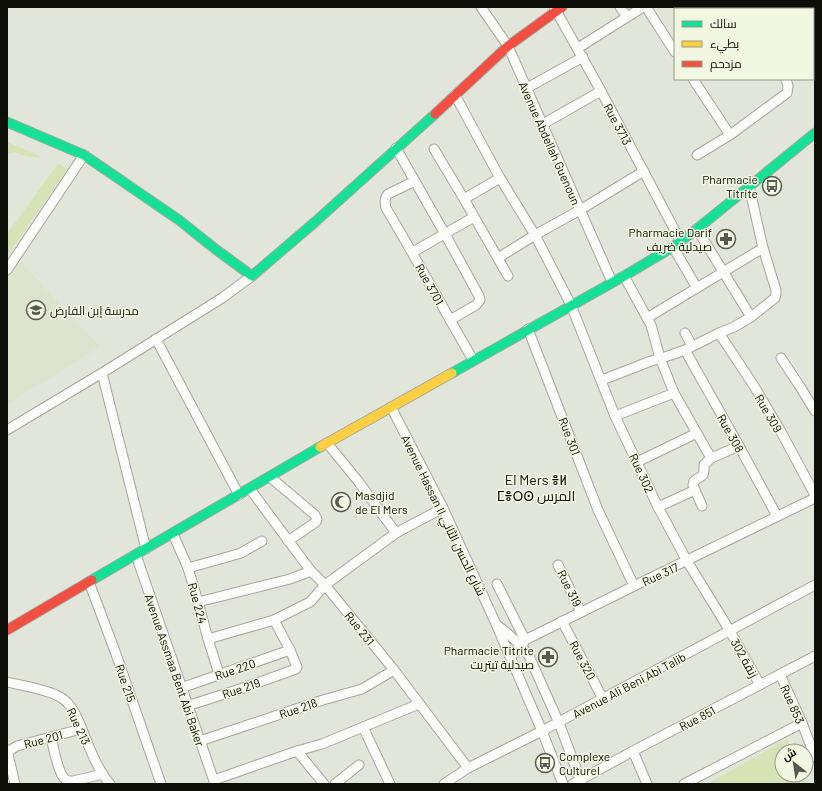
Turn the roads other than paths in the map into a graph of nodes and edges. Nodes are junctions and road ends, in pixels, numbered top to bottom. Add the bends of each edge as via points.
1 (481, 7) edge
2 (620, 7) edge
3 (643, 7) edge
4 (646, 7) edge
5 (557, 8) edge
6 (627, 18) junction
7 (508, 46) junction
8 (578, 48) junction
9 (674, 50) edge
10 (583, 57) junction
11 (694, 80) edge
12 (786, 80) edge
13 (527, 88) junction
14 (601, 91) junction
15 (455, 95) junction
16 (7, 122) edge
17 (543, 124) junction
18 (815, 133) edge
19 (730, 135) junction
20 (396, 148) junction
21 (434, 149) dead end
22 (84, 155) junction
23 (697, 155) dead end
24 (644, 171) junction
25 (500, 178) junction
26 (415, 181) junction
27 (749, 186) junction
28 (464, 199) junction
29 (580, 210) junction
30 (474, 217) junction
31 (697, 229) junction
32 (446, 234) junction
33 (535, 235) junction
34 (677, 244) junction
35 (763, 248) junction
36 (413, 252) junction
37 (498, 258) junction
38 (7, 270) edge
39 (724, 272) junction
40 (252, 276) junction
41 (508, 276) dead end
42 (624, 276) junction
43 (612, 282) junction
44 (697, 288) junction
45 (571, 305) junction
46 (751, 317) junction
47 (647, 318) junction
48 (450, 320) junction
49 (528, 330) junction
50 (685, 334) dead end
51 (718, 334) junction
52 (156, 339) junction
53 (688, 348) junction
54 (660, 358) junction
55 (781, 358) dead end
56 (473, 360) junction
57 (102, 373) junction
58 (602, 380) junction
59 (674, 393) junction
60 (391, 407) junction
61 (815, 411) edge
62 (616, 416) junction
63 (9, 426) edge
64 (697, 433) junction
65 (327, 443) junction
66 (739, 446) junction
67 (711, 458) junction
68 (637, 462) junction
69 (270, 477) junction
70 (250, 489) junction
71 (695, 490) junction
72 (239, 495) junction
73 (815, 496) edge
74 (702, 506) dead end
75 (658, 507) junction
76 (442, 508) junction
77 (777, 516) junction
78 (396, 533) junction
79 (173, 534) junction
80 (262, 541) dead end
81 (288, 541) junction
82 (146, 549) junction
83 (136, 555) junction
84 (687, 561) junction
85 (558, 565) dead end
86 (188, 568) junction
87 (311, 571) junction
88 (89, 582) junction
89 (325, 584) junction
90 (497, 584) dead end
91 (634, 586) junction
92 (815, 586) edge
93 (198, 602) junction
94 (581, 612) junction
95 (274, 620) junction
96 (562, 621) junction
97 (496, 624) junction
98 (7, 630) edge
99 (730, 631) junction
100 (208, 639) junction
101 (524, 644) junction
102 (290, 650) junction
103 (510, 656) junction
104 (815, 656) edge
105 (394, 670) junction
106 (219, 674) junction
107 (780, 674) junction
108 (7, 682) edge
109 (760, 685) junction
110 (181, 688) junction
111 (603, 699) junction
112 (419, 704) junction
113 (188, 706) junction
114 (559, 723) junction
115 (802, 723) junction
116 (363, 727) junction
117 (81, 729) junction
118 (542, 731) junction
119 (51, 737) junction
120 (200, 741) junction
121 (7, 751) edge
122 (297, 751) junction
123 (633, 751) junction
124 (815, 757) edge
125 (359, 765) dead end
126 (468, 768) junction
127 (103, 774) junction
128 (214, 782) edge
129 (320, 783) edge
130 (579, 783) edge
131 (14, 784) edge
132 (110, 784) edge
133 (161, 784) edge
134 (335, 784) edge
135 (390, 784) edge
136 (444, 784) edge
137 (563, 784) edge
138 (647, 784) edge
139 (684, 784) edge

1 - 7 street, Avenue Abdellah Guenoun
2 - 6 street
3 - 6 street
4 - 9 street
5 - 7 street
5 - 8 street, Rue 3713
6 - 8 street
7 - 13 street, Avenue Abdellah Guenoun
7 - 15 street
8 - 10 street, Rue 3713
10 - 13 street
10 - 14 street, Rue 3713
11 - 19 street
12 - 19 street via 787,93
13 - 17 street, Avenue Abdellah Guenoun
14 - 17 street
14 - 24 street, Rue 3713
15 - 20 street
15 - 25 street, Rue 302
16 - 22 street
17 - 29 street, Avenue Abdellah Guenoun
18 - 27 street
19 - 23 street
20 - 26 street
20 - 40 street
21 - 28 street
22 - 38 street
22 - 40 street via 179,220
24 - 29 street
24 - 34 street, Rue 3713
25 - 28 street
25 - 33 street, Rue 302
26 - 32 street
26 - 36 street, Rue 3701 via 388,194 385,198 386,208
27 - 31 street
27 - 35 street
28 - 30 street
29 - 33 street
29 - 43 street, Avenue Abdellah Guenoun
30 - 32 street
30 - 37 street
31 - 34 street
31 - 39 street
32 - 36 street
32 - 48 street via 480,300
33 - 37 street
33 - 45 street, Rue 302
34 - 42 street
34 - 44 street, Rue 3713
35 - 39 street
35 - 46 street via 776,294
36 - 48 street, Rue 3701
37 - 41 street
39 - 44 street
39 - 46 street
40 - 52 street
42 - 43 street
42 - 47 street
43 - 45 street
44 - 47 street
45 - 49 street
45 - 58 street, Rue 302
46 - 51 street
47 - 54 street
48 - 56 street, Rue 3701
49 - 56 street
49 - 91 street, Rue 301 via 598,510
50 - 53 street, Rue 308
51 - 53 street
51 - 73 street, Rue 309 via 754,386
52 - 57 street
52 - 72 street
53 - 54 street
53 - 66 street, Rue 308
54 - 58 street
54 - 59 street
55 - 61 street
56 - 60 street
57 - 63 street via 20,423
57 - 82 street
58 - 62 street, Rue 302
59 - 62 street
59 - 64 street
60 - 65 street
60 - 76 street, Avenue Hassan II شارع الحسن الثاني
62 - 68 street, Rue 302
64 - 67 street
64 - 68 street
65 - 69 street
65 - 78 street
66 - 67 street
66 - 77 street, Rue 308
67 - 71 street via 704,465 703,475 694,481
68 - 75 street, Rue 302
69 - 70 street
69 - 81 street via 316,517 316,522
70 - 72 street
70 - 81 street, Rue 231
71 - 74 street
71 - 75 street
72 - 79 street
73 - 77 street, Rue 317
75 - 84 street, Rue 302
76 - 78 street
76 - 97 street, Avenue Hassan II شارع الحسن الثاني
77 - 84 street, Rue 317
78 - 89 street
79 - 82 street
79 - 86 street, Rue 224
80 - 86 street via 241,553
81 - 87 street, Rue 231
82 - 83 street
83 - 88 street
83 - 110 street, Avenue Assmaa Bent Abi Baker
84 - 91 street, Rue 317
84 - 99 street, Rue 302
85 - 94 street, Rue 319
86 - 93 street, Rue 224
87 - 89 street, Rue 231
87 - 93 street via 290,579
88 - 98 street
88 - 133 street, Rue 215
89 - 95 street via 310,602
89 - 105 street, Rue 231
90 - 101 street
91 - 94 street, Rue 317
92 - 99 street, Avenue Ali Beni Abi Talib
93 - 100 street, Rue 224
94 - 96 street, Rue 317
95 - 100 street
95 - 102 street
96 - 101 street, Rue 317
96 - 111 street, Rue 320
97 - 101 street, Avenue Hassan II شارع الحسن الثاني
97 - 103 street, Avenue Hassan II شارع الحسن الثاني
99 - 109 street, زنقة 302
99 - 111 street, Avenue Ali Beni Abi Talib
100 - 106 street, Rue 224
101 - 103 street, Rue 317
101 - 114 street, Avenue Hassan II شارع الحسن الثاني
102 - 106 street, Rue 220
102 - 113 street, Rue 219 via 297,667 294,670
103 - 118 street, Avenue Hassan II شارع الحسن الثاني
104 - 107 street, Rue 851
105 - 112 street, Rue 231
105 - 120 street, Rue 218 via 362,689
106 - 110 street, Rue 220
107 - 109 street, Rue 851
107 - 115 street, Rue 853
108 - 117 street, Rue 213 via 62,697 74,712
109 - 123 street, Rue 851
110 - 113 street, Avenue Assmaa Bent Abi Baker
111 - 114 street, Avenue Ali Beni Abi Talib
112 - 116 street
112 - 126 street, Rue 231
113 - 120 street, Avenue Assmaa Bent Abi Baker
114 - 118 street, Avenue Ali Beni Abi Talib
114 - 130 street, Avenue Hassan II شارع الحسن الثاني
115 - 124 street, Rue 853
115 - 139 street
116 - 122 street
116 - 135 street
117 - 119 street, Rue 201
117 - 127 street, Rue 213
118 - 126 street, Avenue Ali Beni Abi Talib
118 - 137 street, Avenue Hassan II شارع الحسن الثاني
119 - 121 street, Rue 201
119 - 127 street via 60,772 65,780 73,781
120 - 128 street, Avenue Assmaa Bent Abi Baker
121 - 131 street
122 - 128 street
122 - 129 street
123 - 130 street, Rue 851
123 - 138 street
125 - 134 street
126 - 136 street, Avenue Ali Beni Abi Talib
127 - 132 street, Rue 213

